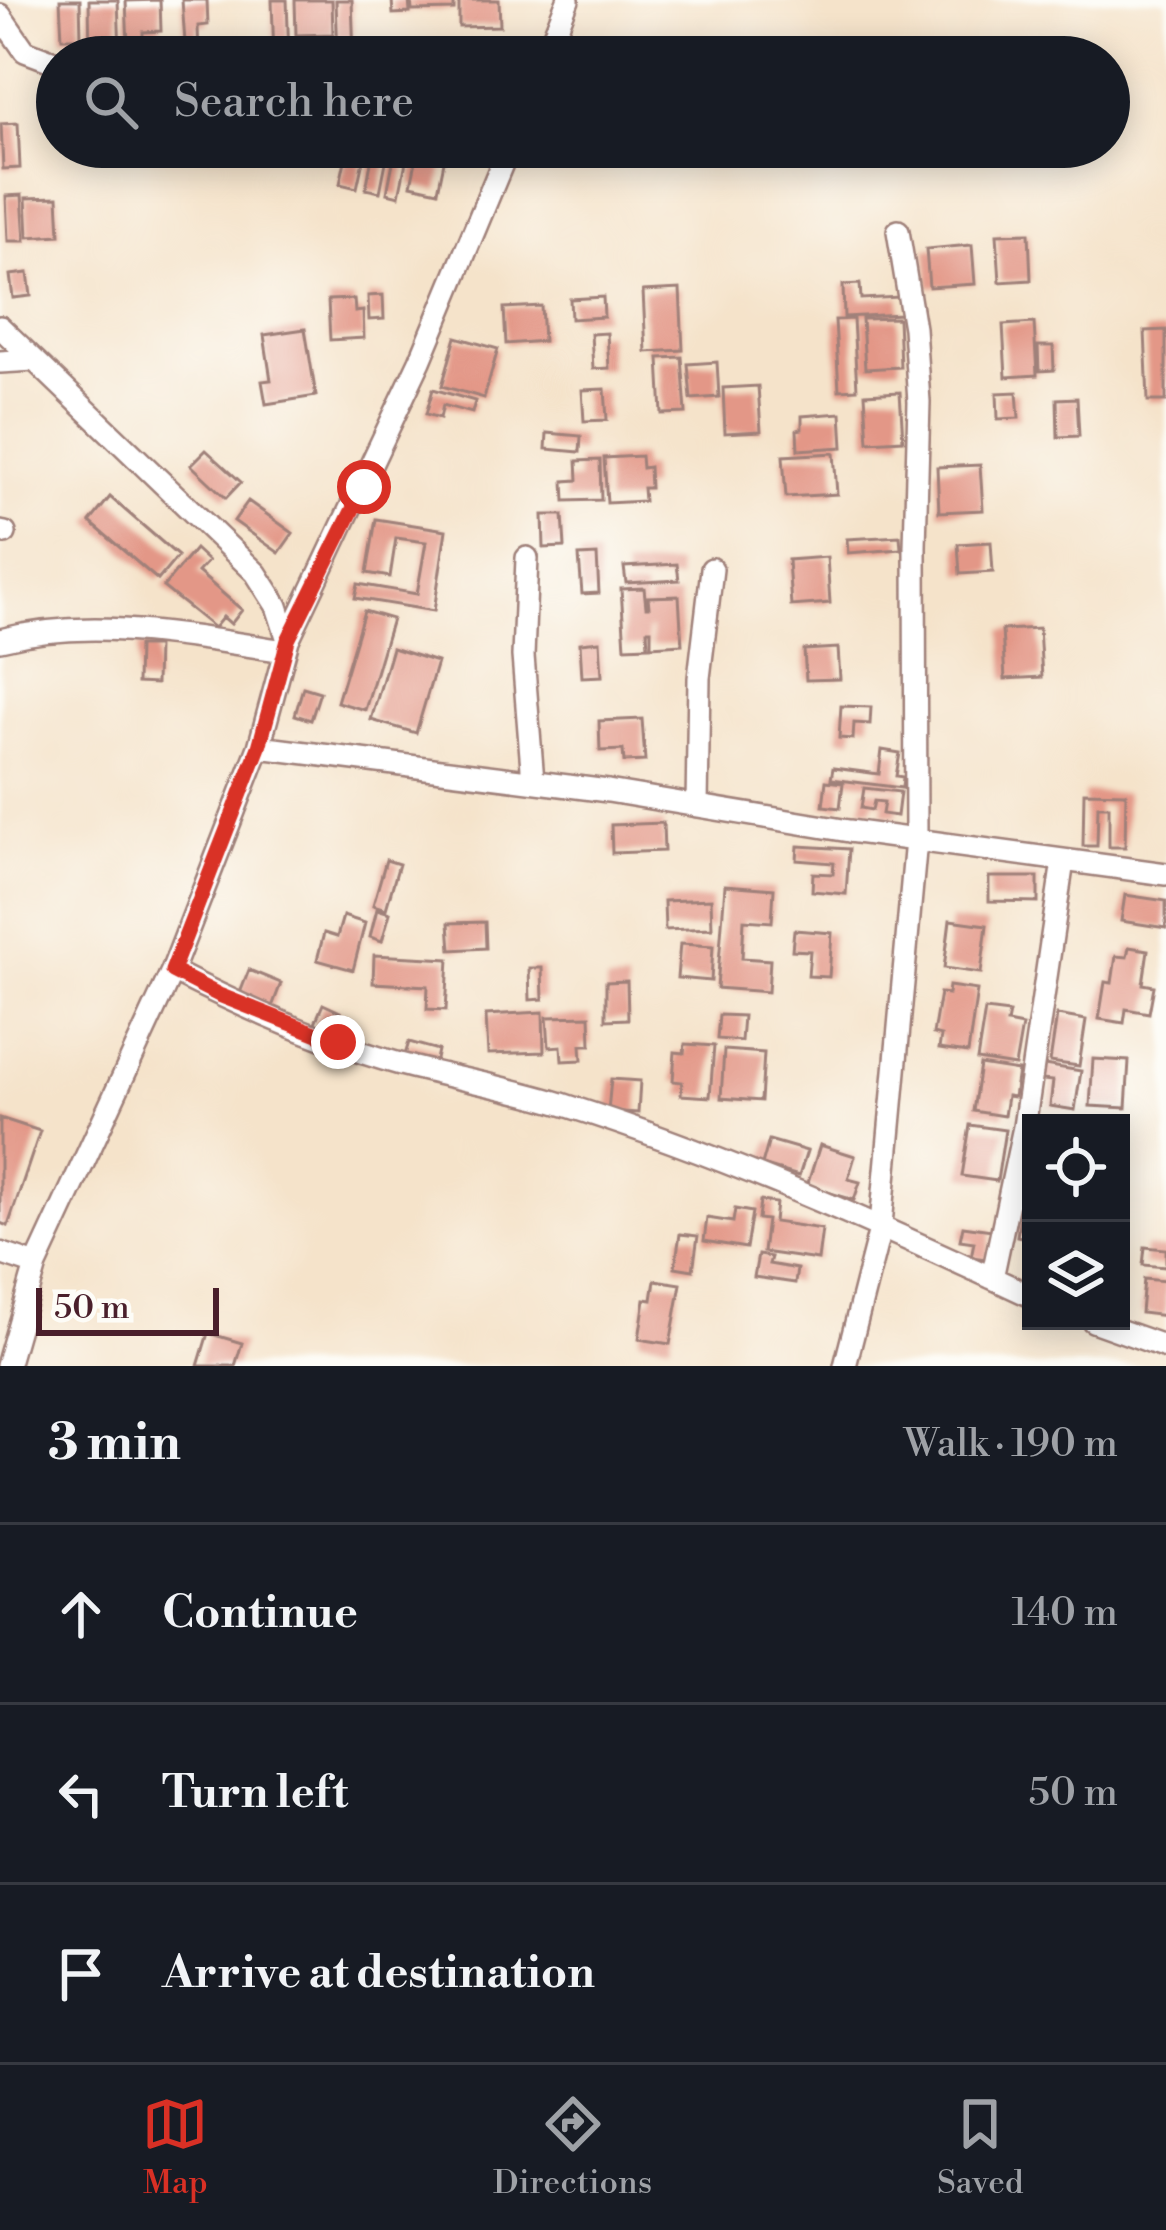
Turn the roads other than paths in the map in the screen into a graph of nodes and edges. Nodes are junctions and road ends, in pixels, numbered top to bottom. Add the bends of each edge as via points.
1 (568, 0) edge
2 (0, 14) edge
3 (553, 36) edge
4 (36, 55) edge
5 (500, 168) edge
6 (898, 231) dead end
7 (0, 327) edge
8 (34, 360) junction
9 (0, 362) edge
10 (526, 558) dead end
11 (712, 569) dead end
12 (0, 640) edge
13 (287, 645) junction
14 (259, 747) junction
15 (532, 781) junction
16 (698, 806) junction
17 (916, 840) junction
18 (1063, 861) junction
19 (1166, 874) edge
20 (172, 971) junction
21 (880, 1226) junction
22 (0, 1253) edge
23 (36, 1265) junction
24 (992, 1278) junction
25 (1022, 1292) edge
26 (1118, 1330) edge
27 (1166, 1347) edge
28 (7, 1366) edge
29 (845, 1366) edge

1 - 3 street
2 - 4 street
5 - 13 street via 421,361
6 - 17 street via 920,402
7 - 8 street
8 - 9 street
8 - 13 street via 256,573 277,606
10 - 15 street
11 - 16 street via 699,678
12 - 13 street via 102,628
13 - 14 street
14 - 15 street
14 - 20 street
15 - 16 street
16 - 17 street
17 - 18 street
17 - 21 street
18 - 19 street
18 - 24 street via 1024,1126
20 - 21 street via 399,1064 662,1136
20 - 23 street
21 - 24 street
21 - 29 street
22 - 23 street
23 - 28 street
24 - 25 street
26 - 27 street

